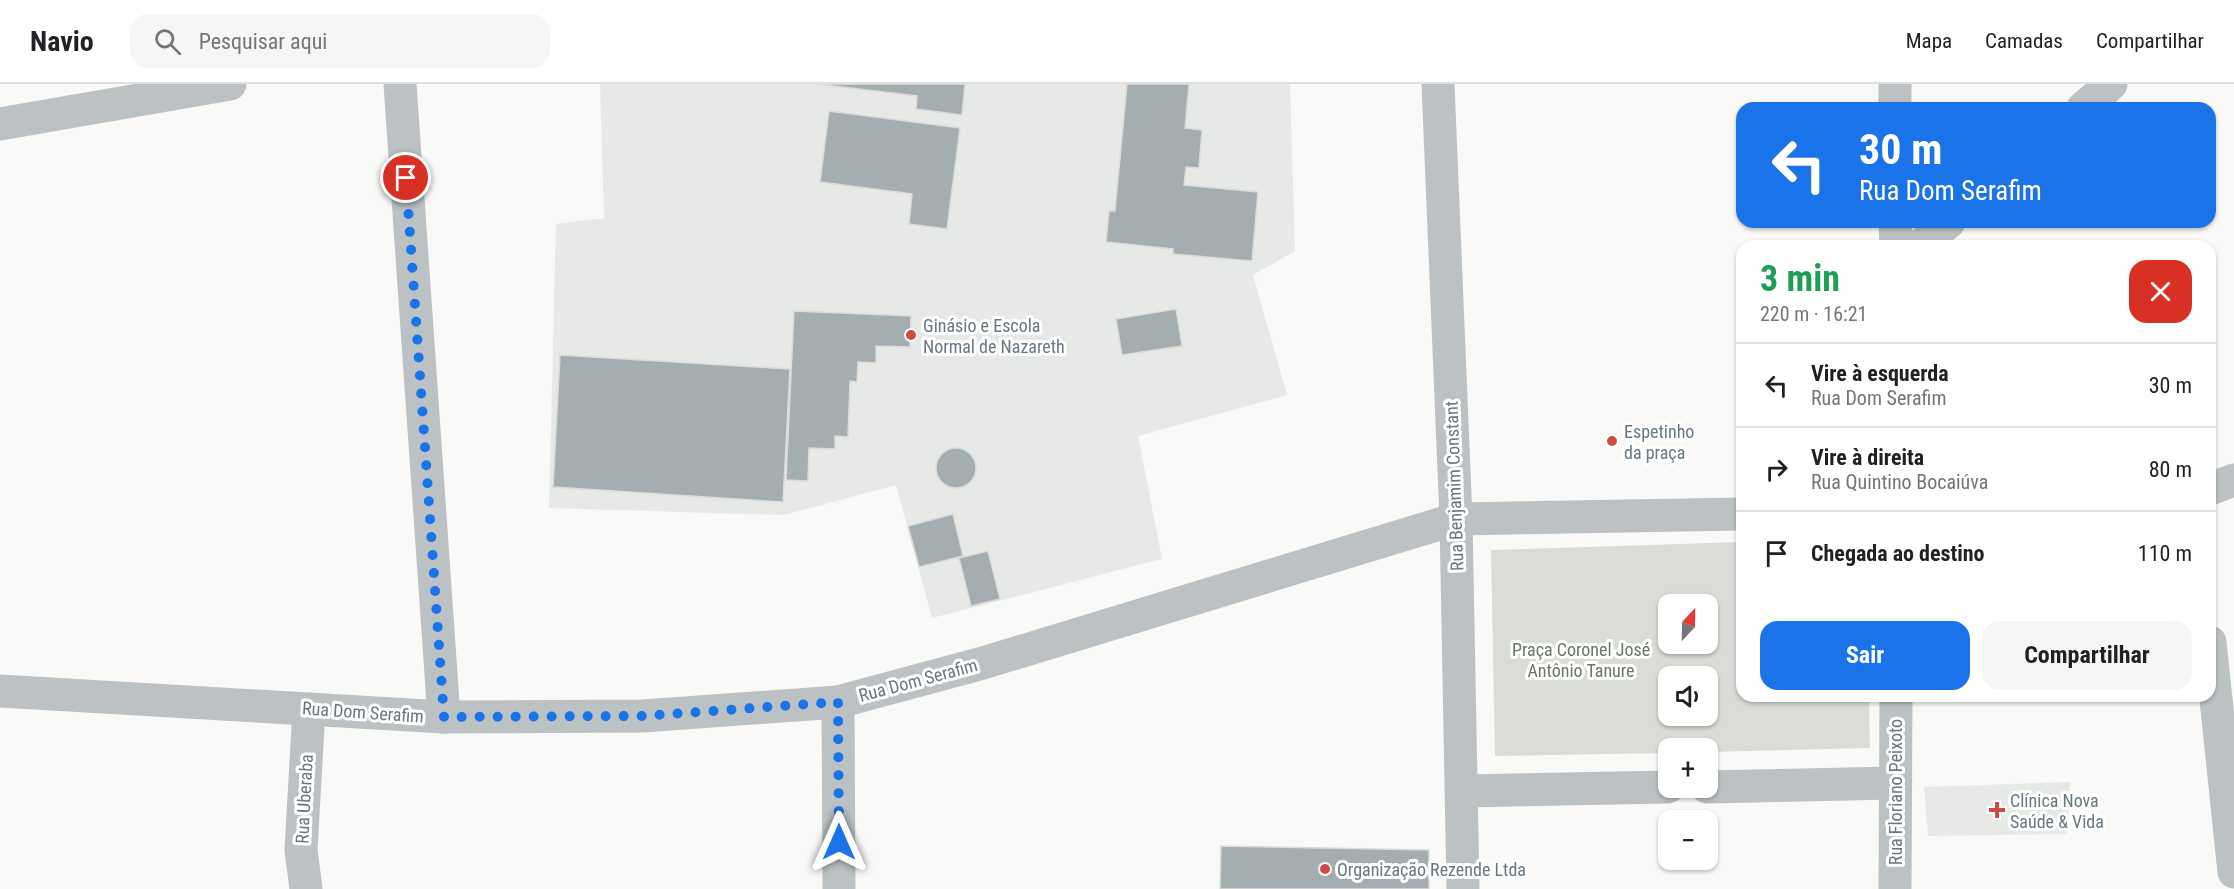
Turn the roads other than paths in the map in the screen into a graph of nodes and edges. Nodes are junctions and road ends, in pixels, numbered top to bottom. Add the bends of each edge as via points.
1 (230, 84) edge
2 (400, 84) edge
3 (1438, 84) edge
4 (1895, 84) edge
5 (2111, 84) edge
6 (1895, 102) edge
7 (2090, 102) edge
8 (0, 124) edge
9 (1942, 228) edge
10 (1927, 240) edge
11 (2234, 480) edge
12 (2216, 487) edge
13 (1736, 514) edge
14 (1456, 519) junction
15 (2216, 668) edge
16 (0, 691) edge
17 (838, 702) junction
18 (1896, 702) edge
19 (2225, 708) edge
20 (309, 709) junction
21 (444, 717) junction
22 (1894, 783) junction
23 (1658, 787) edge
24 (1718, 787) edge
25 (1462, 791) junction
26 (2233, 859) edge
27 (306, 889) edge
28 (839, 889) edge
29 (1463, 889) edge
30 (1895, 889) edge

1 - 8 street
2 - 21 street
3 - 14 street, Rua Benjamim Constant
4 - 6 street
5 - 7 street
9 - 10 street
11 - 12 street
13 - 14 street
14 - 17 street, Rua Dom Serafim via 983,663
14 - 25 street, Rua Benjamim Constant
15 - 19 street
16 - 20 street, Rua Dom Serafim
17 - 21 street, Rua Dom Serafim via 643,716
17 - 28 street
18 - 22 street, Rua Floriano Peixoto
19 - 26 street
20 - 21 street, Rua Dom Serafim
20 - 27 street, Rua Uberaba via 301,850
22 - 24 street
22 - 30 street, Rua Floriano Peixoto
23 - 25 street
25 - 29 street, Rua Benjamim Constant

